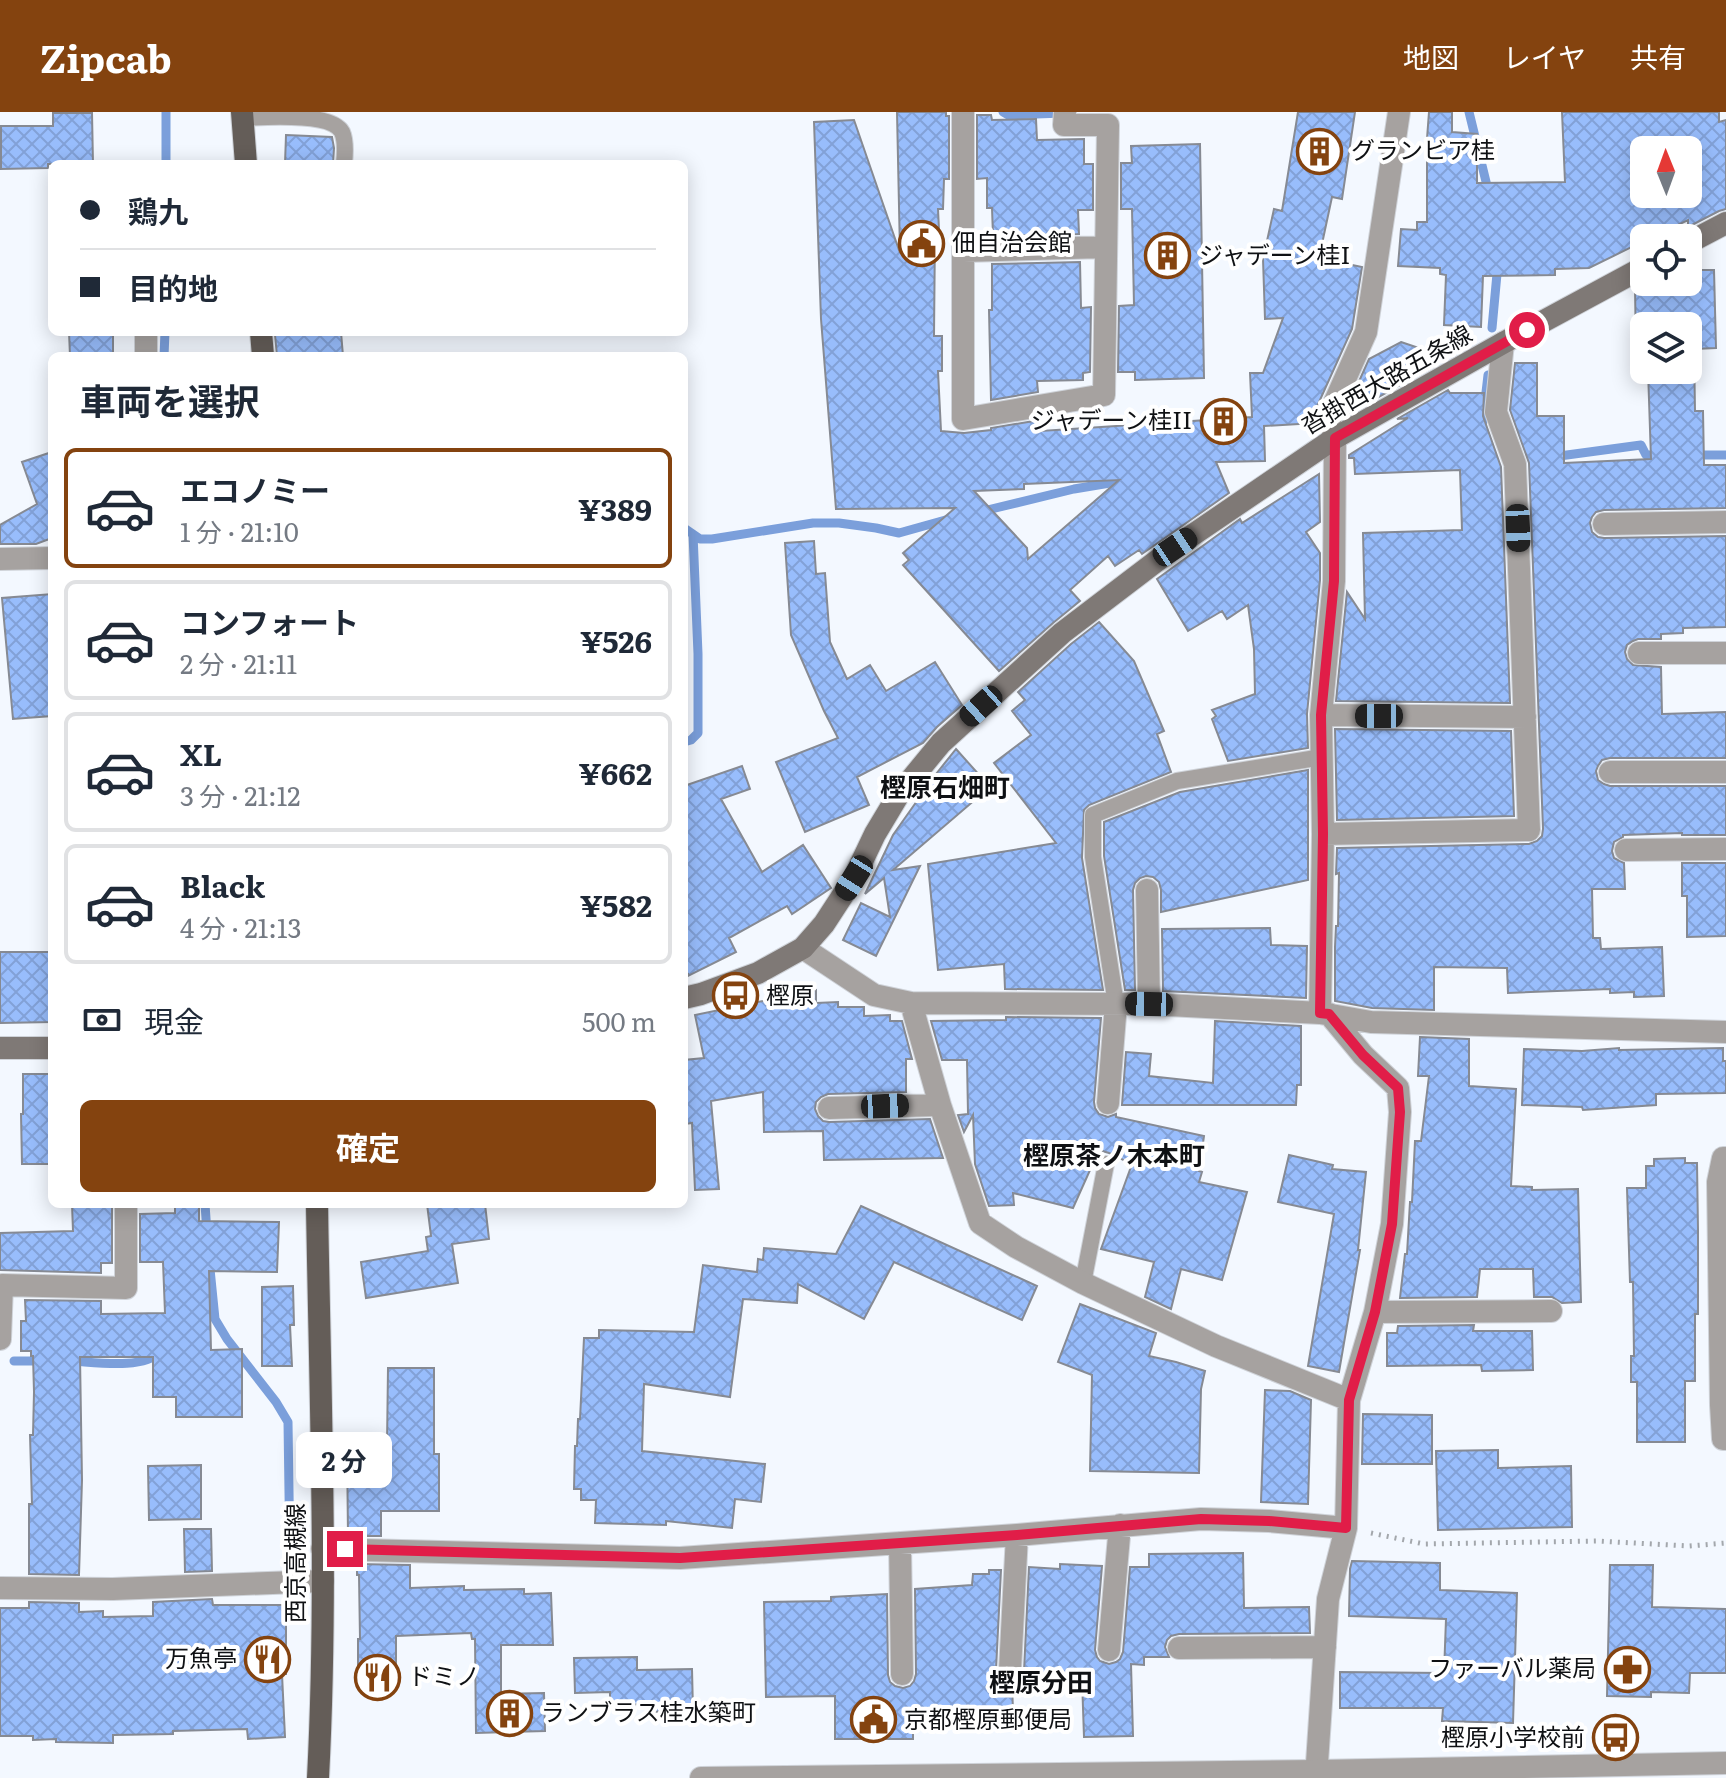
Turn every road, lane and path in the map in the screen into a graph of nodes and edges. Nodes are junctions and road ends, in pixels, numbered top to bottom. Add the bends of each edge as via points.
1 (963, 112) edge
2 (1065, 112) edge
3 (1399, 112) edge
4 (242, 115) edge
5 (246, 160) edge
6 (344, 160) edge
7 (1726, 223) edge
8 (1702, 236) edge
9 (1105, 247) junction
10 (964, 251) junction
11 (1630, 275) edge
12 (1503, 343) junction
13 (1335, 438) junction
14 (1726, 522) edge
15 (1604, 524) dead end
16 (48, 558) edge
17 (0, 559) edge
18 (1639, 653) dead end
19 (1726, 653) edge
20 (1321, 715) junction
21 (1525, 717) junction
22 (1322, 757) junction
23 (1610, 772) dead end
24 (1726, 772) edge
25 (1323, 834) junction
26 (1726, 849) edge
27 (1626, 850) dead end
28 (1147, 890) dead end
29 (803, 948) junction
30 (688, 997) edge
31 (911, 1003) junction
32 (1116, 1004) junction
33 (1149, 1004) junction
34 (1324, 1014) junction
35 (1726, 1032) edge
36 (0, 1048) edge
37 (48, 1048) edge
38 (1108, 1103) dead end
39 (940, 1105) junction
40 (829, 1108) dead end
41 (1726, 1158) edge
42 (1106, 1164) dead end
43 (126, 1208) edge
44 (317, 1208) edge
45 (1083, 1283) junction
46 (1551, 1311) dead end
47 (1375, 1312) junction
48 (0, 1339) edge
49 (1349, 1400) junction
50 (1726, 1439) edge
51 (1120, 1525) junction
52 (1346, 1528) junction
53 (1017, 1535) junction
54 (900, 1543) junction
55 (1726, 1543) edge
56 (322, 1549) junction
57 (323, 1581) junction
58 (0, 1588) edge
59 (1325, 1647) junction
60 (1179, 1648) dead end
61 (1109, 1650) dead end
62 (1010, 1670) dead end
63 (902, 1674) dead end
64 (1726, 1763) edge
65 (1316, 1774) edge
66 (859, 1777) edge
67 (318, 1778) edge
68 (701, 1778) edge

1 - 10 street
2 - 9 street via 1064,125 1108,125
3 - 13 street via 1366,332 1328,417
4 - 5 main road
4 - 6 lane via 333,123 342,131
7 - 8 main road
9 - 10 street
9 - 10 street via 1104,395 963,419
11 - 12 main road, 沓掛西大路五条線
12 - 13 main road, 沓掛西大路五条線
12 - 21 street via 1496,412 1513,458
13 - 20 street via 1334,581
13 - 29 main road, 沓掛西大路五条線 via 1175,547 1062,633 941,743 899,794 854,878
14 - 15 street
16 - 17 street
18 - 19 street
20 - 21 street
20 - 22 street
21 - 25 street via 1529,830
22 - 25 street
22 - 32 lane via 1177,781 1093,815 1093,857
23 - 24 street
25 - 34 street
26 - 27 street
28 - 33 street
29 - 30 main road, 沓掛西大路五条線 via 758,973
29 - 31 street via 874,995
31 - 32 street
31 - 39 street
32 - 33 street
32 - 38 street
33 - 34 street
34 - 35 street via 1371,1022
34 - 47 street via 1398,1088 1392,1224
36 - 37 main road
39 - 40 street
39 - 45 street via 980,1223
41 - 50 street via 1718,1182
42 - 45 lane
43 - 48 street via 126,1288 2,1285
44 - 56 main road, 西京高槻線
45 - 49 street via 1216,1346
46 - 47 street
47 - 49 street
49 - 52 street
51 - 52 street via 1201,1519
51 - 53 street
51 - 61 street
52 - 55 path via 1424,1544
52 - 59 street via 1328,1599
53 - 54 street
53 - 62 street
54 - 56 street via 680,1558
54 - 63 street
56 - 57 main road, 西京高槻線
57 - 58 street
57 - 67 main road, 西京高槻線
59 - 60 street
59 - 65 street
64 - 65 street
65 - 66 street
66 - 68 street

